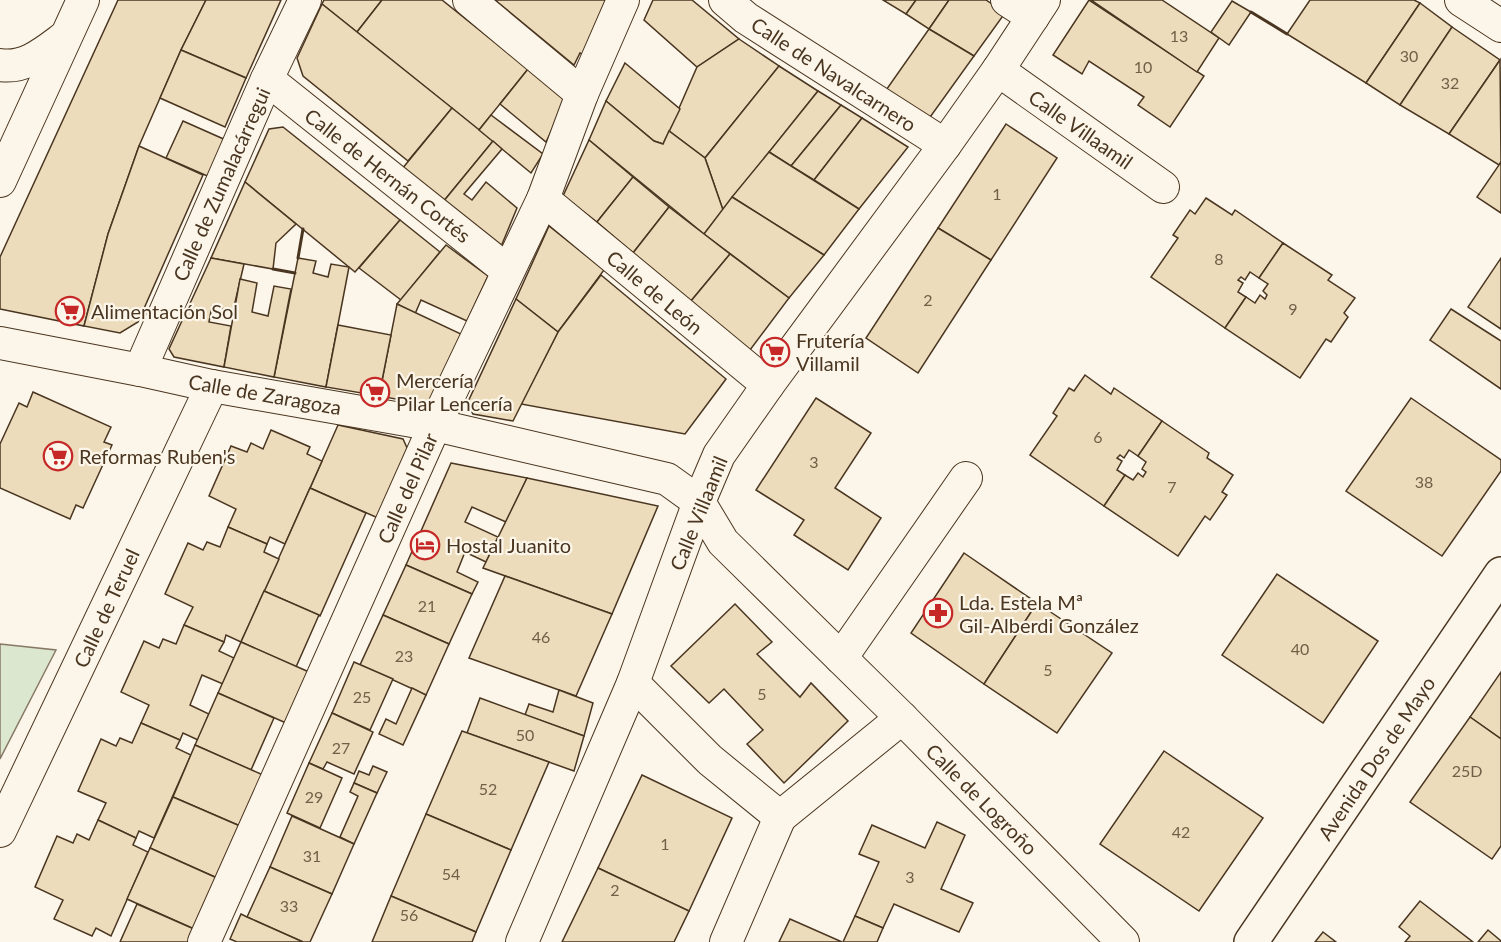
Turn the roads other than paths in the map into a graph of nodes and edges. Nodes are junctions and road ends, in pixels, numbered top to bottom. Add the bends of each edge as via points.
1 (83, 0) edge
2 (305, 0) edge
3 (469, 0) edge
4 (623, 0) edge
5 (725, 0) edge
6 (1461, 0) edge
7 (1028, 6) edge
8 (1501, 26) edge
9 (66, 36) junction
10 (0, 64) edge
11 (998, 70) junction
12 (267, 80) junction
13 (582, 94) junction
14 (945, 145) junction
15 (0, 181) edge
16 (1163, 187) dead end
17 (543, 199) junction
18 (508, 270) junction
19 (0, 343) edge
20 (140, 370) junction
21 (768, 385) junction
22 (212, 386) junction
23 (435, 425) junction
24 (966, 478) dead end
25 (699, 502) junction
26 (1501, 574) edge
27 (841, 658) junction
28 (633, 683) junction
29 (902, 718) junction
30 (780, 817) junction
31 (0, 831) edge
32 (204, 942) edge
33 (522, 942) edge
34 (726, 942) edge
35 (1123, 942) edge
36 (1251, 942) edge

1 - 9 street
2 - 12 street, Calle de Zumalacárregui
3 - 13 street
4 - 13 street, Calle del Pilar
5 - 14 street, Calle de Navalcarnero via 746,18
6 - 8 street
7 - 11 street, Calle Villaamil
9 - 10 street via 38,57 11,67
9 - 15 street
11 - 14 street, Calle Villaamil
11 - 16 street, Calle Villaamil
12 - 18 street, Calle de Hernán Cortés
12 - 20 street, Calle de Zumalacárregui
13 - 17 street, Calle del Pilar
14 - 21 street, Calle Villaamil
17 - 18 street, Calle del Pilar
17 - 21 street, Calle de León
18 - 23 street, Calle del Pilar
19 - 20 street, Calle de Zaragoza
20 - 22 street, Calle de Zaragoza
21 - 25 street, Calle Villaamil via 719,455
22 - 23 street, Calle de Zaragoza
22 - 31 street, Calle de Teruel
23 - 25 street, Calle de Zaragoza via 667,479
23 - 32 street, Calle del Pilar
24 - 27 street
25 - 27 street, Calle de Logroño via 723,542
25 - 28 street, Calle Villaamil
26 - 36 street, Avenida Dos de Mayo
27 - 29 street, Calle de Logroño
28 - 30 street via 710,760
28 - 33 street, Calle Villaamil
29 - 30 street
29 - 35 street, Calle de Logroño
30 - 34 street

